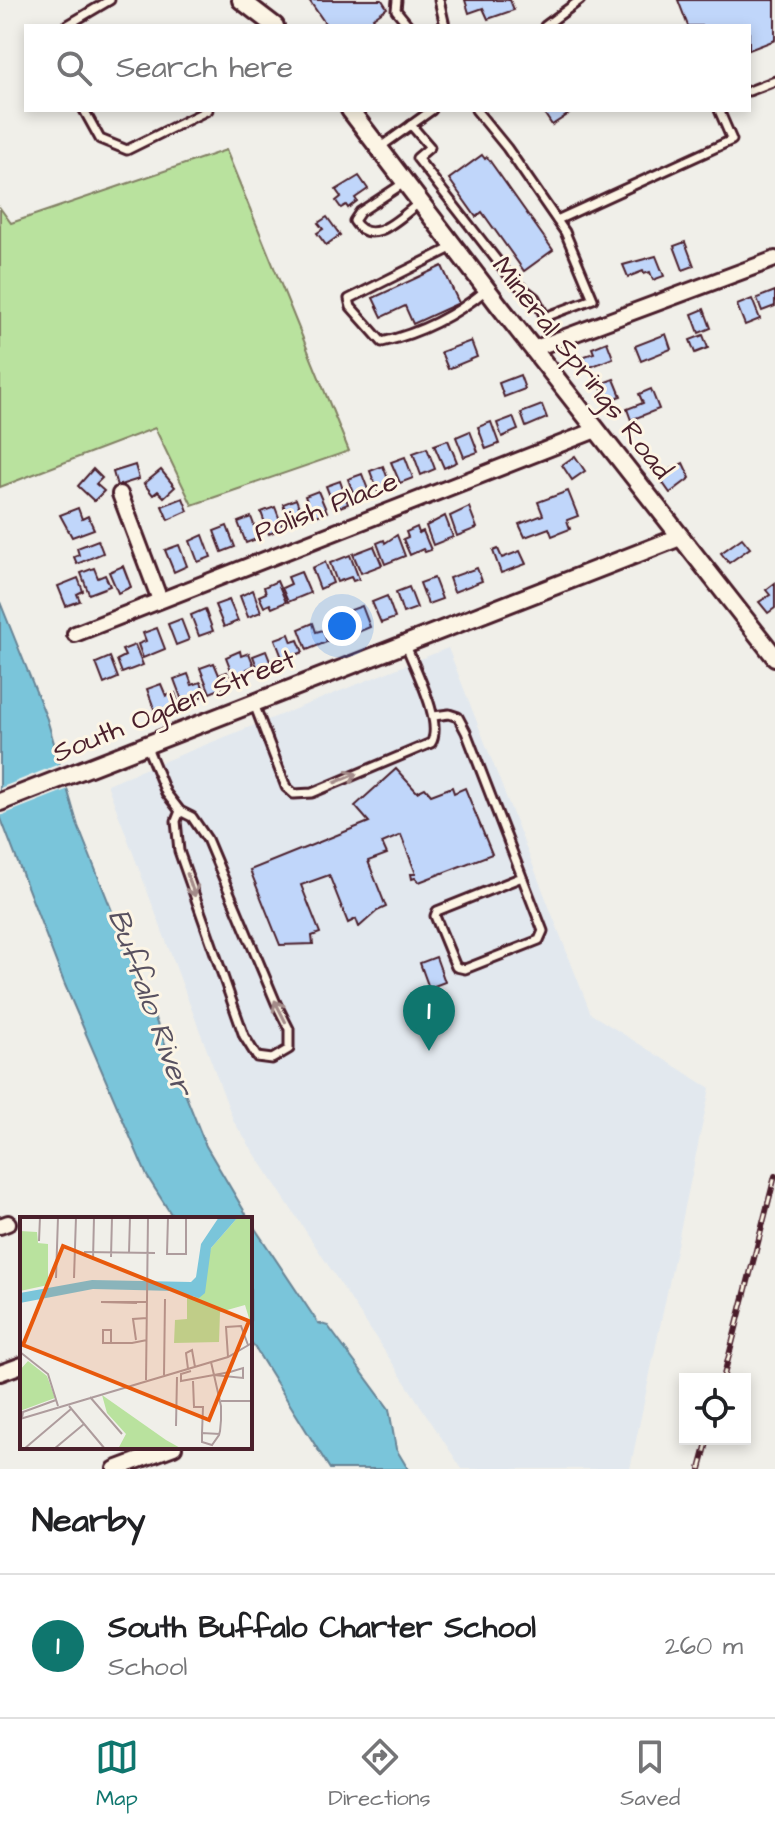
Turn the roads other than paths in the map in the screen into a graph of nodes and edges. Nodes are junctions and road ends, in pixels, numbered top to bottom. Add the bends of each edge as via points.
1 (110, 0) edge
2 (241, 0) edge
3 (397, 0) edge
4 (439, 0) edge
5 (580, 0) edge
6 (69, 24) edge
7 (272, 24) edge
8 (407, 24) edge
9 (445, 24) edge
10 (548, 24) edge
11 (775, 81) edge
12 (751, 90) edge
13 (85, 112) edge
14 (204, 112) edge
15 (352, 112) edge
16 (429, 112) edge
17 (478, 112) edge
18 (720, 112) edge
19 (411, 125) junction
20 (379, 148) junction
21 (405, 182) junction
22 (420, 201) junction
23 (557, 220) junction
24 (455, 246) junction
25 (775, 259) edge
26 (488, 288) junction
27 (533, 349) junction
28 (596, 430) junction
29 (120, 494) dead end
30 (680, 537) junction
31 (160, 600) junction
32 (75, 634) dead end
33 (405, 643) junction
34 (775, 657) edge
35 (254, 702) junction
36 (434, 716) junction
37 (146, 744) junction
38 (0, 802) edge
39 (180, 811) junction
40 (522, 877) junction
41 (20, 1366) edge
42 (0, 1373) edge
43 (169, 1449) edge
44 (115, 1469) edge

1 - 6 lane
2 - 7 street
3 - 8 lane via 396,10
4 - 9 lane
5 - 10 lane
11 - 12 lane
13 - 14 lane via 100,139 127,150
15 - 20 street, Mineral Springs Road
16 - 19 lane
17 - 23 lane
18 - 23 lane via 732,140
19 - 20 lane
19 - 23 lane via 430,147 417,158 513,281 535,298 545,317 593,299
20 - 21 street, Mineral Springs Road
21 - 22 street, Mineral Springs Road
21 - 22 lane via 360,212 354,221 359,229 381,231
22 - 24 street, Mineral Springs Road
24 - 26 street, Mineral Springs Road
24 - 26 lane via 349,299 351,307 382,342 407,336 464,308
25 - 27 street
26 - 27 street, Mineral Springs Road
27 - 28 street, Mineral Springs Road
28 - 30 street, Mineral Springs Road
28 - 31 street, Polish Place
29 - 31 street
30 - 33 street, South Ogden Street
30 - 34 street, Mineral Springs Road
31 - 32 street, Polish Place
33 - 35 street, South Ogden Street
33 - 36 lane
35 -> 36 lane via 286,787 294,794 312,793 431,743 436,736
35 - 37 street, South Ogden Street
36 - 40 lane via 458,717
37 - 38 street, South Ogden Street
37 - 39 lane via 162,785
39 -> 39 lane via 179,851 244,1036 257,1057 272,1059 289,1049 289,1029 207,839 192,817
40 - 40 lane via 543,935 465,969 456,967 437,911
41 - 42 street
43 - 44 street

